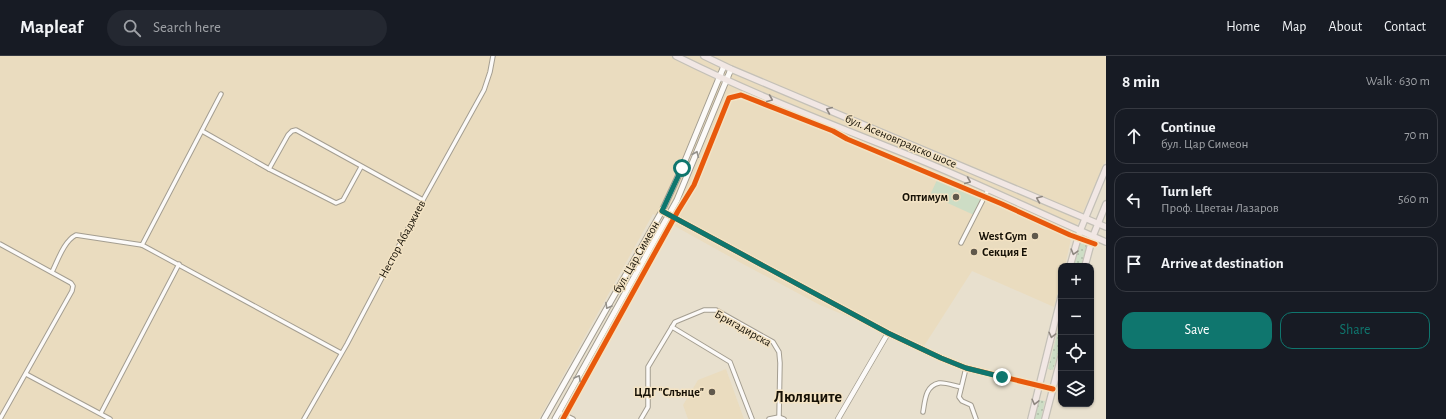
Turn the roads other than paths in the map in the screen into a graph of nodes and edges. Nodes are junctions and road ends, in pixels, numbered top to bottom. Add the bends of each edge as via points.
1 (493, 56) edge
2 (676, 56) edge
3 (704, 56) edge
4 (724, 66) junction
5 (731, 69) junction
6 (719, 78) junction
7 (726, 80) junction
8 (221, 94) dead end
9 (202, 131) junction
10 (361, 167) junction
11 (1106, 168) edge
12 (269, 169) junction
13 (988, 190) junction
14 (423, 200) junction
15 (1106, 204) edge
16 (662, 211) junction
17 (669, 215) junction
18 (1086, 218) junction
19 (1098, 223) junction
20 (1106, 227) edge
21 (1080, 231) junction
22 (1093, 236) junction
23 (1106, 242) edge
24 (961, 243) dead end
25 (0, 244) edge
26 (142, 245) junction
27 (1071, 263) edge
28 (1086, 263) edge
29 (179, 264) junction
30 (52, 272) junction
31 (1060, 299) edge
32 (672, 327) junction
33 (888, 333) junction
34 (341, 353) junction
35 (966, 368) junction
36 (1058, 369) edge
37 (26, 374) junction
38 (1039, 385) junction
39 (961, 387) junction
40 (1053, 389) junction
41 (559, 412) junction
42 (923, 412) dead end
43 (101, 413) junction
44 (779, 417) junction
45 (0, 419) edge
46 (110, 419) edge
47 (304, 419) edge
48 (544, 419) edge
49 (555, 419) edge
50 (573, 419) edge
51 (641, 419) edge
52 (752, 419) edge
53 (769, 419) edge
54 (784, 419) edge
55 (838, 419) edge
56 (976, 419) edge
57 (1031, 419) edge
58 (1045, 419) edge

1 - 14 street, Нестор Абаджиев via 484,90
2 - 6 main road, бул. Асеновградско шосе
3 - 4 main road, бул. Асеновградско шосе
4 - 5 main road, бул. Асеновградско шосе
4 - 6 main road, бул. Цар Симеон
5 - 7 main road, бул. Цар Симеон
18 -> 5 main road, бул. Асеновградско шосе
6 - 7 main road, бул. Асеновградско шосе
6 - 16 main road, бул. Цар Симеон
7 -> 13 main road, бул. Асеновградско шосе
17 -> 7 main road, бул. Цар Симеон
8 - 9 street
9 - 12 street
9 - 26 street
10 - 12 street via 343,200 336,203
10 - 12 street via 296,130 288,135
10 - 14 street
11 - 18 main road
13 - 21 main road, бул. Асеновградско шосе
13 - 24 street
14 - 34 street, Нестор Абаджиев
15 - 19 main road
16 - 17 street
16 -> 48 main road, бул. Цар Симеон
17 - 33 street
41 -> 17 main road, бул. Цар Симеон
18 - 19 main road, бул. Асеновградско шосе
18 - 21 main road
19 - 20 main road, бул. Асеновградско шосе
19 - 22 main road
21 - 22 main road, бул. Асеновградско шосе
21 -> 27 main road
22 - 23 main road, бул. Асеновградско шосе
22 - 28 main road
25 - 30 street
26 - 29 street
26 - 30 street via 76,235 68,242
29 - 34 street
29 - 43 street
30 - 37 street via 71,283 72,291
31 -> 38 main road
32 - 44 street, Бригадирска via 675,322 704,310 716,310 773,342 779,352 780,363
32 - 51 street, Бригадирска via 648,367 648,408
32 - 52 street via 730,362
33 - 35 street
33 - 55 street
34 - 47 street, Нестор Абаджиев
35 - 38 street
35 - 39 street
36 - 40 main road
37 - 43 street
37 - 45 street
38 - 40 street
38 -> 57 main road
39 - 42 street via 940,383 932,388 925,395
39 - 56 street via 959,397 971,405
40 - 58 main road
41 - 49 main road, бул. Цар Симеон
41 - 50 street
43 - 46 street
44 - 53 street
44 - 54 street

